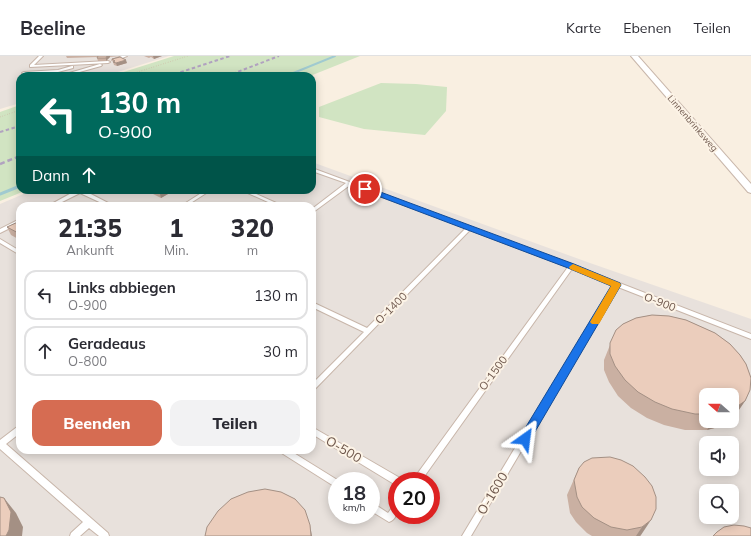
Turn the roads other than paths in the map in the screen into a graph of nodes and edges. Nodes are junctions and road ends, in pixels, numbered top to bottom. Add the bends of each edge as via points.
1 (41, 56) edge
2 (125, 56) edge
3 (634, 56) edge
4 (108, 62) junction
5 (83, 64) junction
6 (31, 66) junction
7 (26, 72) edge
8 (49, 72) edge
9 (74, 72) edge
10 (316, 170) edge
11 (350, 183) junction
12 (751, 190) edge
13 (73, 194) edge
14 (89, 194) edge
15 (202, 194) edge
16 (252, 194) edge
17 (58, 202) edge
18 (104, 202) edge
19 (190, 202) edge
20 (272, 202) edge
21 (316, 208) edge
22 (16, 223) edge
23 (470, 228) junction
24 (0, 231) edge
25 (0, 241) edge
26 (16, 251) edge
27 (571, 266) junction
28 (616, 285) junction
29 (316, 306) edge
30 (368, 331) junction
31 (751, 336) edge
32 (316, 384) edge
33 (16, 432) edge
34 (316, 432) edge
35 (0, 444) edge
36 (289, 454) edge
37 (422, 472) edge
38 (388, 476) edge
39 (328, 478) edge
40 (89, 522) junction
41 (468, 535) edge
42 (74, 536) edge
43 (105, 536) edge

1 - 6 lane
2 - 4 lane
3 - 12 street, Linnenbrinksweg
4 - 5 lane
4 - 9 lane
5 - 6 lane
5 - 8 lane
6 - 7 lane
10 - 11 lane, O-900
11 - 21 lane
11 - 23 lane, O-900
13 - 17 lane
14 - 18 lane
15 - 19 lane
16 - 20 lane
22 - 24 lane
23 - 27 lane, O-900
23 - 30 lane, O-1400
25 - 26 lane
27 - 28 lane, O-900
27 - 37 lane, O-1500
28 - 31 lane, O-900
28 - 41 lane, O-1600
29 - 30 lane
30 - 32 lane, O-1400
33 - 35 lane
34 - 38 lane, O-500
35 - 40 lane
36 - 39 lane
40 - 42 lane
40 - 43 lane

